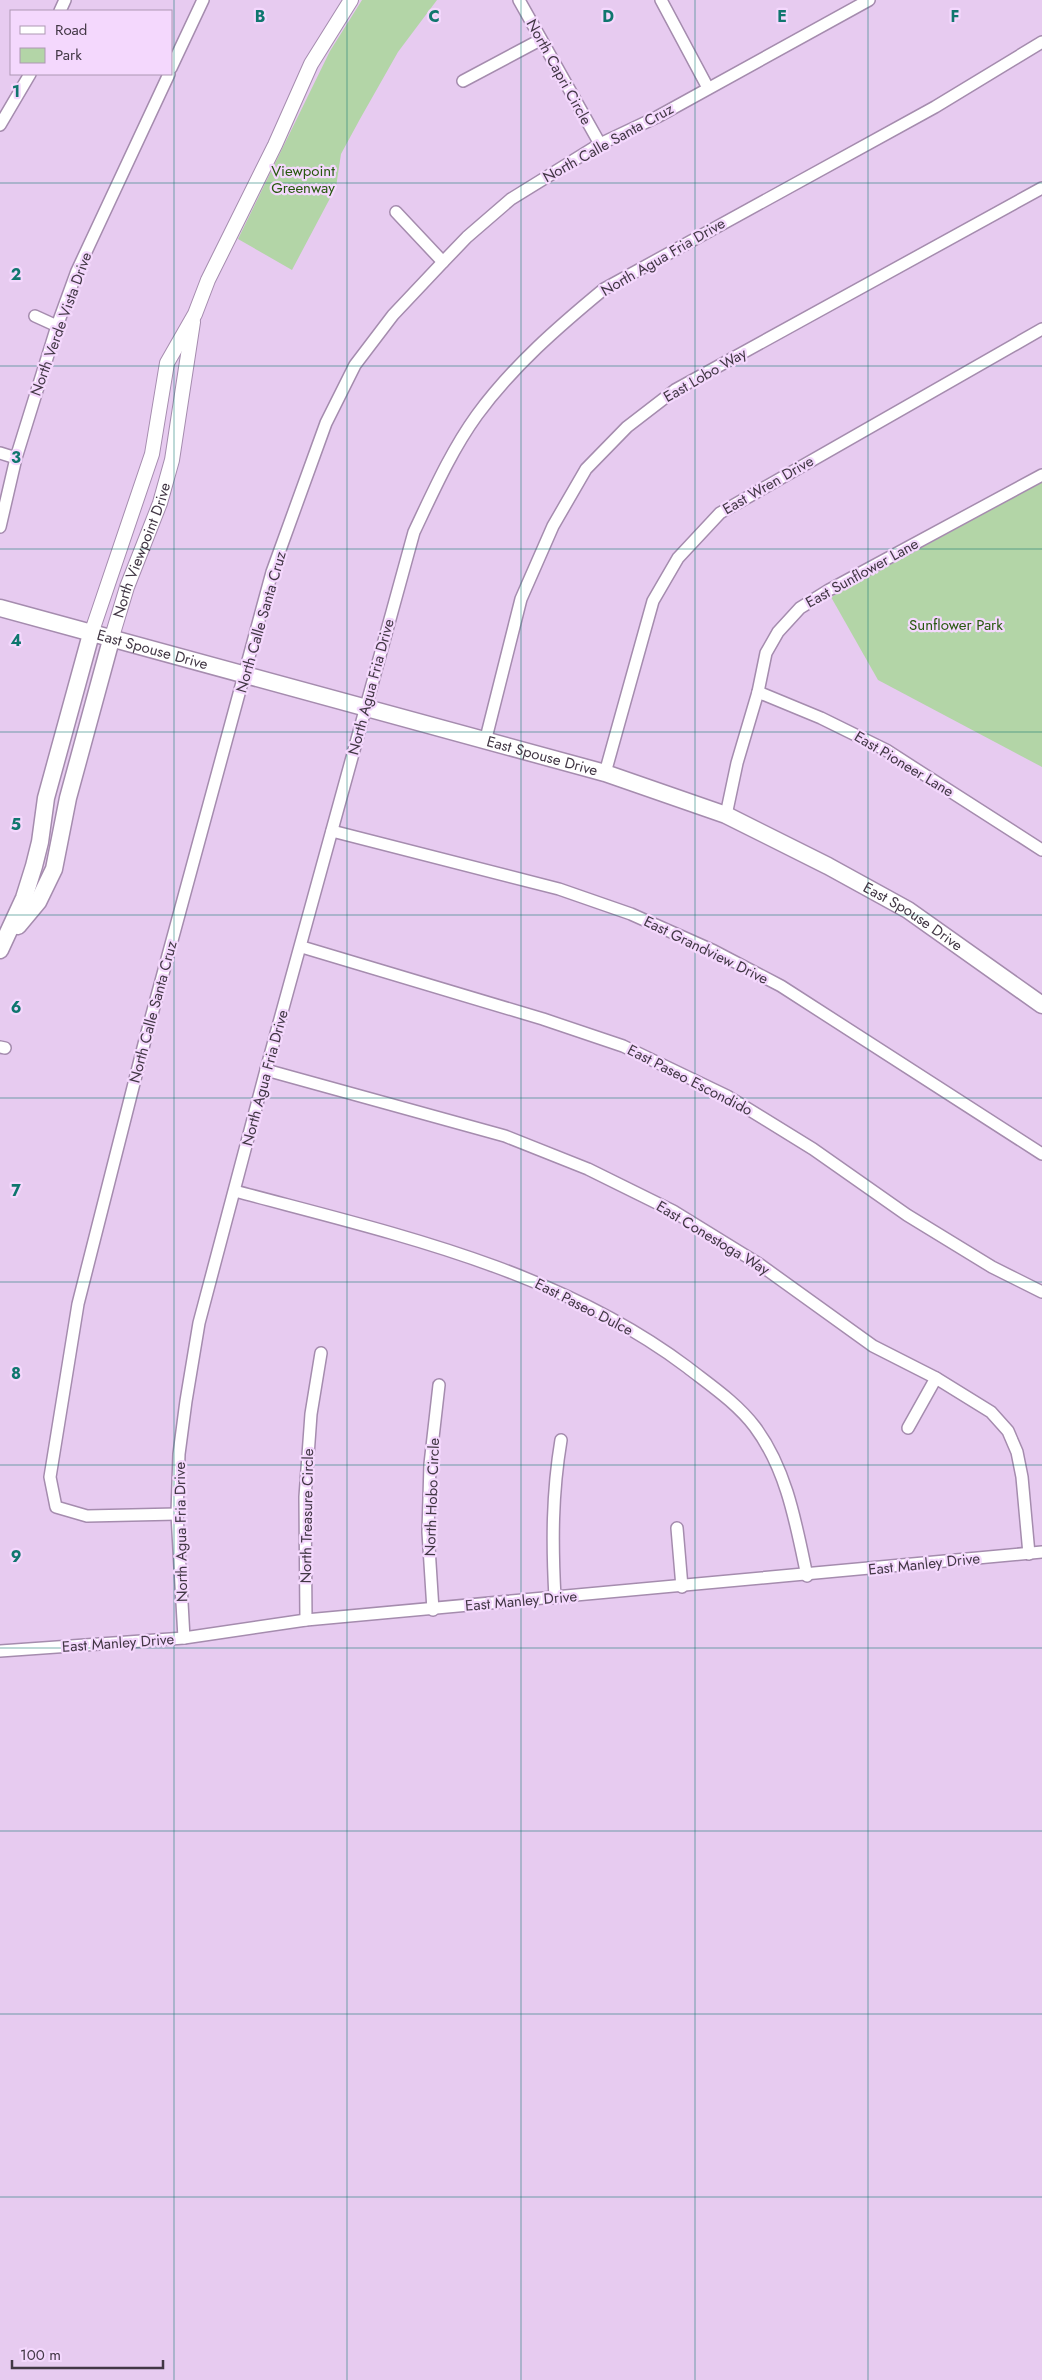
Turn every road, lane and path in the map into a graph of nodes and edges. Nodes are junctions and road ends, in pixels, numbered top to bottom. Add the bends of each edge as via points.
1 (203, 0) edge
2 (351, 0) edge
3 (519, 0) edge
4 (661, 0) edge
5 (869, 0) edge
6 (540, 40) junction
7 (1042, 42) edge
8 (172, 66) edge
9 (29, 75) edge
10 (168, 75) edge
11 (463, 81) dead end
12 (708, 88) junction
13 (0, 124) edge
14 (600, 144) junction
15 (1042, 188) edge
16 (396, 212) dead end
17 (442, 262) junction
18 (195, 314) junction
19 (35, 316) dead end
20 (57, 326) junction
21 (1042, 329) edge
22 (0, 453) edge
23 (16, 458) junction
24 (1042, 475) edge
25 (0, 527) edge
26 (0, 608) edge
27 (91, 634) junction
28 (111, 640) junction
29 (246, 674) junction
30 (758, 692) junction
31 (366, 707) junction
32 (485, 742) junction
33 (605, 773) junction
34 (726, 815) junction
35 (332, 831) junction
36 (1042, 850) edge
37 (2, 946) edge
38 (302, 947) junction
39 (1042, 1005) edge
40 (266, 1070) junction
41 (1042, 1154) edge
42 (235, 1191) junction
43 (1042, 1292) edge
44 (321, 1353) dead end
45 (936, 1378) junction
46 (439, 1385) dead end
47 (908, 1428) dead end
48 (560, 1440) dead end
49 (177, 1514) junction
50 (677, 1528) dead end
51 (1042, 1552) edge
52 (1029, 1554) junction
53 (806, 1576) junction
54 (682, 1587) junction
55 (555, 1598) junction
56 (433, 1610) junction
57 (306, 1620) junction
58 (184, 1638) junction
59 (0, 1651) edge

1 - 8 street
2 - 18 street, North Viewpoint Drive via 311,64 208,280
3 - 6 street, North Capri Circle
4 - 12 street
5 - 12 street, North Calle Santa Cruz
6 - 11 street
6 - 14 street, North Capri Circle
7 - 31 street, North Agua Fria Drive via 935,106 604,289 523,360 477,415 442,473 414,532
9 - 13 street
10 - 20 street, North Verde Vista Drive via 77,271
12 - 14 street, North Calle Santa Cruz
14 - 17 street, North Calle Santa Cruz via 511,199
15 - 32 street, East Lobo Way via 675,390 627,428 586,469 553,526 521,599
16 - 17 street
17 - 29 street, North Calle Santa Cruz via 393,315 354,365 326,423 272,572
18 - 27 street, North Viewpoint Drive via 167,364 152,454
18 - 28 street, North Viewpoint Drive via 172,460
19 - 20 street
20 - 23 street, North Verde Vista Drive
21 - 33 street, East Wren Drive via 720,513 678,558 653,601
22 - 23 street
23 - 25 street, North Verde Vista Drive
24 - 30 street, East Sunflower Lane via 800,608 778,632 766,653
26 - 27 main road, East Spouse Drive
27 - 28 main road, East Spouse Drive
27 - 37 main road, North Viewpoint Drive via 46,798 34,866 24,898
28 - 29 main road, East Spouse Drive
28 - 37 main road, North Viewpoint Drive via 68,798 54,869 38,902
29 - 31 main road, East Spouse Drive
29 - 49 street, North Calle Santa Cruz via 145,1040 78,1304 50,1478 56,1507 87,1516
30 - 34 street, East Sunflower Lane
30 - 36 street, East Pioneer Lane via 886,750
31 - 32 main road, East Spouse Drive
31 - 35 street, North Agua Fria Drive
32 - 33 main road, East Spouse Drive
33 - 34 main road, East Spouse Drive
34 - 39 main road, East Spouse Drive via 908,910
35 - 38 street, North Agua Fria Drive
35 - 41 street, East Grandview Drive via 559,889 631,914 714,950 780,986
38 - 40 street, North Agua Fria Drive
38 - 43 street, East Paseo Escondido via 624,1046 727,1096 813,1149 907,1215 992,1267
40 - 42 street, North Agua Fria Drive
40 - 45 street, East Conestoga Way via 505,1136 588,1169 673,1211 759,1264 873,1346
42 - 49 street, North Agua Fria Drive via 199,1323 180,1445
42 - 53 street, East Paseo Dulce via 452,1250 534,1281 612,1317 670,1354 717,1389 754,1427 781,1472 796,1520
44 - 57 street, North Treasure Circle via 305,1497
45 - 47 street
45 - 52 street, East Conestoga Way via 991,1412 1008,1431 1022,1477
46 - 56 street, North Hobo Circle via 430,1464 428,1532
48 - 55 street via 553,1484
49 - 58 street, North Agua Fria Drive
50 - 54 street
51 - 52 street, East Manley Drive
52 - 53 street, East Manley Drive
53 - 54 street, East Manley Drive
54 - 55 street, East Manley Drive
55 - 56 street, East Manley Drive
56 - 57 street, East Manley Drive
57 - 58 street, East Manley Drive
58 - 59 street, East Manley Drive

